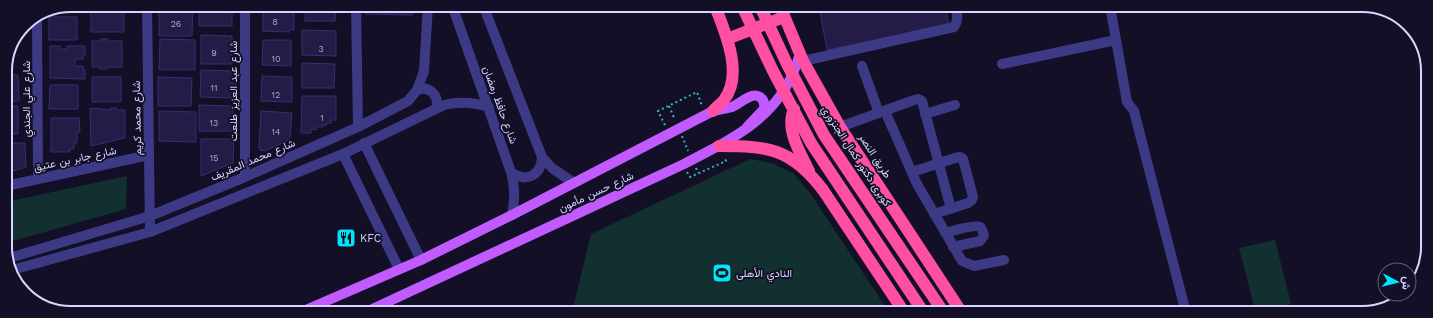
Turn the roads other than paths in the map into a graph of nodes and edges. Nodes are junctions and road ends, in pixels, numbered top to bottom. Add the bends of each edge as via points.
1 (147, 12) edge
2 (245, 12) edge
3 (356, 12) edge
4 (428, 12) edge
5 (455, 12) edge
6 (485, 12) edge
7 (717, 12) edge
8 (745, 12) edge
9 (763, 12) edge
10 (782, 12) edge
11 (957, 12) edge
12 (1111, 12) edge
13 (784, 17) junction
14 (37, 23) edge
15 (727, 39) junction
16 (1116, 40) junction
17 (801, 57) junction
18 (1002, 64) dead end
19 (862, 66) dead end
20 (417, 90) junction
21 (822, 94) junction
22 (955, 105) dead end
23 (489, 107) junction
24 (436, 109) junction
25 (882, 112) junction
26 (709, 113) junction
27 (925, 114) junction
28 (358, 127) junction
29 (747, 127) junction
30 (840, 127) junction
31 (364, 143) junction
32 (719, 146) junction
33 (342, 154) junction
34 (149, 155) junction
35 (542, 157) junction
36 (938, 163) junction
37 (511, 172) junction
38 (912, 172) junction
39 (810, 174) junction
40 (245, 177) junction
41 (38, 179) junction
42 (574, 183) junction
43 (12, 185) edge
44 (951, 209) junction
45 (934, 214) junction
46 (512, 215) junction
47 (150, 216) junction
48 (150, 232) junction
49 (945, 233) junction
50 (954, 247) junction
51 (13, 257) edge
52 (420, 260) junction
53 (1004, 260) dead end
54 (16, 269) edge
55 (399, 269) junction
56 (315, 306) edge
57 (387, 306) edge
58 (900, 306) edge
59 (920, 306) edge
60 (940, 306) edge
61 (958, 306) edge
62 (1184, 306) edge

1 - 34 street, شارع محمد كريم
2 - 40 street, شارع عبد العزيز طلعت
3 - 28 street
4 - 20 street, شارع محمد المقريف via 424,71
5 - 23 street, شارع حافظ رمضان
6 - 35 street, شارع حافظ رمضان
7 - 15 highway
8 - 59 highway via 772,71 811,143
9 - 60 highway, كوبرى دكتور كمال الجنزوري via 824,135
10 - 13 highway, طريق النصر
11 - 17 street via 957,23 954,26
12 - 16 street
13 - 15 highway
13 - 17 highway, طريق النصر
14 - 41 street, شارع علي الجندي
15 - 26 highway via 731,55 730,86 724,100
16 - 18 street
16 - 62 street via 1127,102 1134,111
17 - 21 highway, طريق النصر
17 - 29 main road, شارع حسن مأمون via 781,96 766,113
19 - 25 street
20 - 24 street via 428,89 434,94 437,101
20 - 28 street, شارع محمد المقريف via 408,101
21 - 30 highway, طريق النصر
21 - 39 highway via 801,101 791,119 794,138
22 - 27 street
23 - 24 street via 462,102
23 - 37 street, شارع حافظ رمضان
24 - 31 street
25 - 27 street via 918,99 922,101
25 - 30 street
25 - 38 street
26 - 29 main road, شارع حسن مأمون via 733,106 750,96 760,97 764,102 764,109
26 - 42 main road, شارع حسن مأمون
27 - 36 street
28 - 40 street, شارع محمد المقريف
29 - 32 main road, شارع حسن مأمون
30 - 61 highway, طريق النصر
31 - 33 street
31 - 52 street
32 - 39 highway via 758,147 777,152 795,161
32 - 57 main road, شارع حسن مأمون
33 - 48 street
33 - 55 street
34 - 41 street, شارع جابر بن عتيق
34 - 47 street, شارع محمد كريم
35 - 37 street via 539,170 528,177 522,178
35 - 42 street, شارع حافظ رمضان via 552,168
36 - 38 street
36 - 44 street
36 - 44 street via 960,157 964,162 973,197 968,203
37 - 46 street, شارع حافظ رمضان via 515,198
38 - 45 street
39 - 58 highway
40 - 47 street, شارع محمد المقريف
41 - 43 street, شارع جابر بن عتيق
42 - 46 main road, شارع حسن مأمون
44 - 45 street
45 - 49 street
46 - 52 main road, شارع حسن مأمون
47 - 48 street, شارع محمد كريم
47 - 51 street, شارع محمد المقريف
48 - 54 street
49 - 50 street
49 - 50 street via 981,227 984,236 980,241
50 - 53 street via 962,262 974,266
52 - 55 main road, شارع حسن مأمون
55 - 56 main road, شارع حسن مأمون

